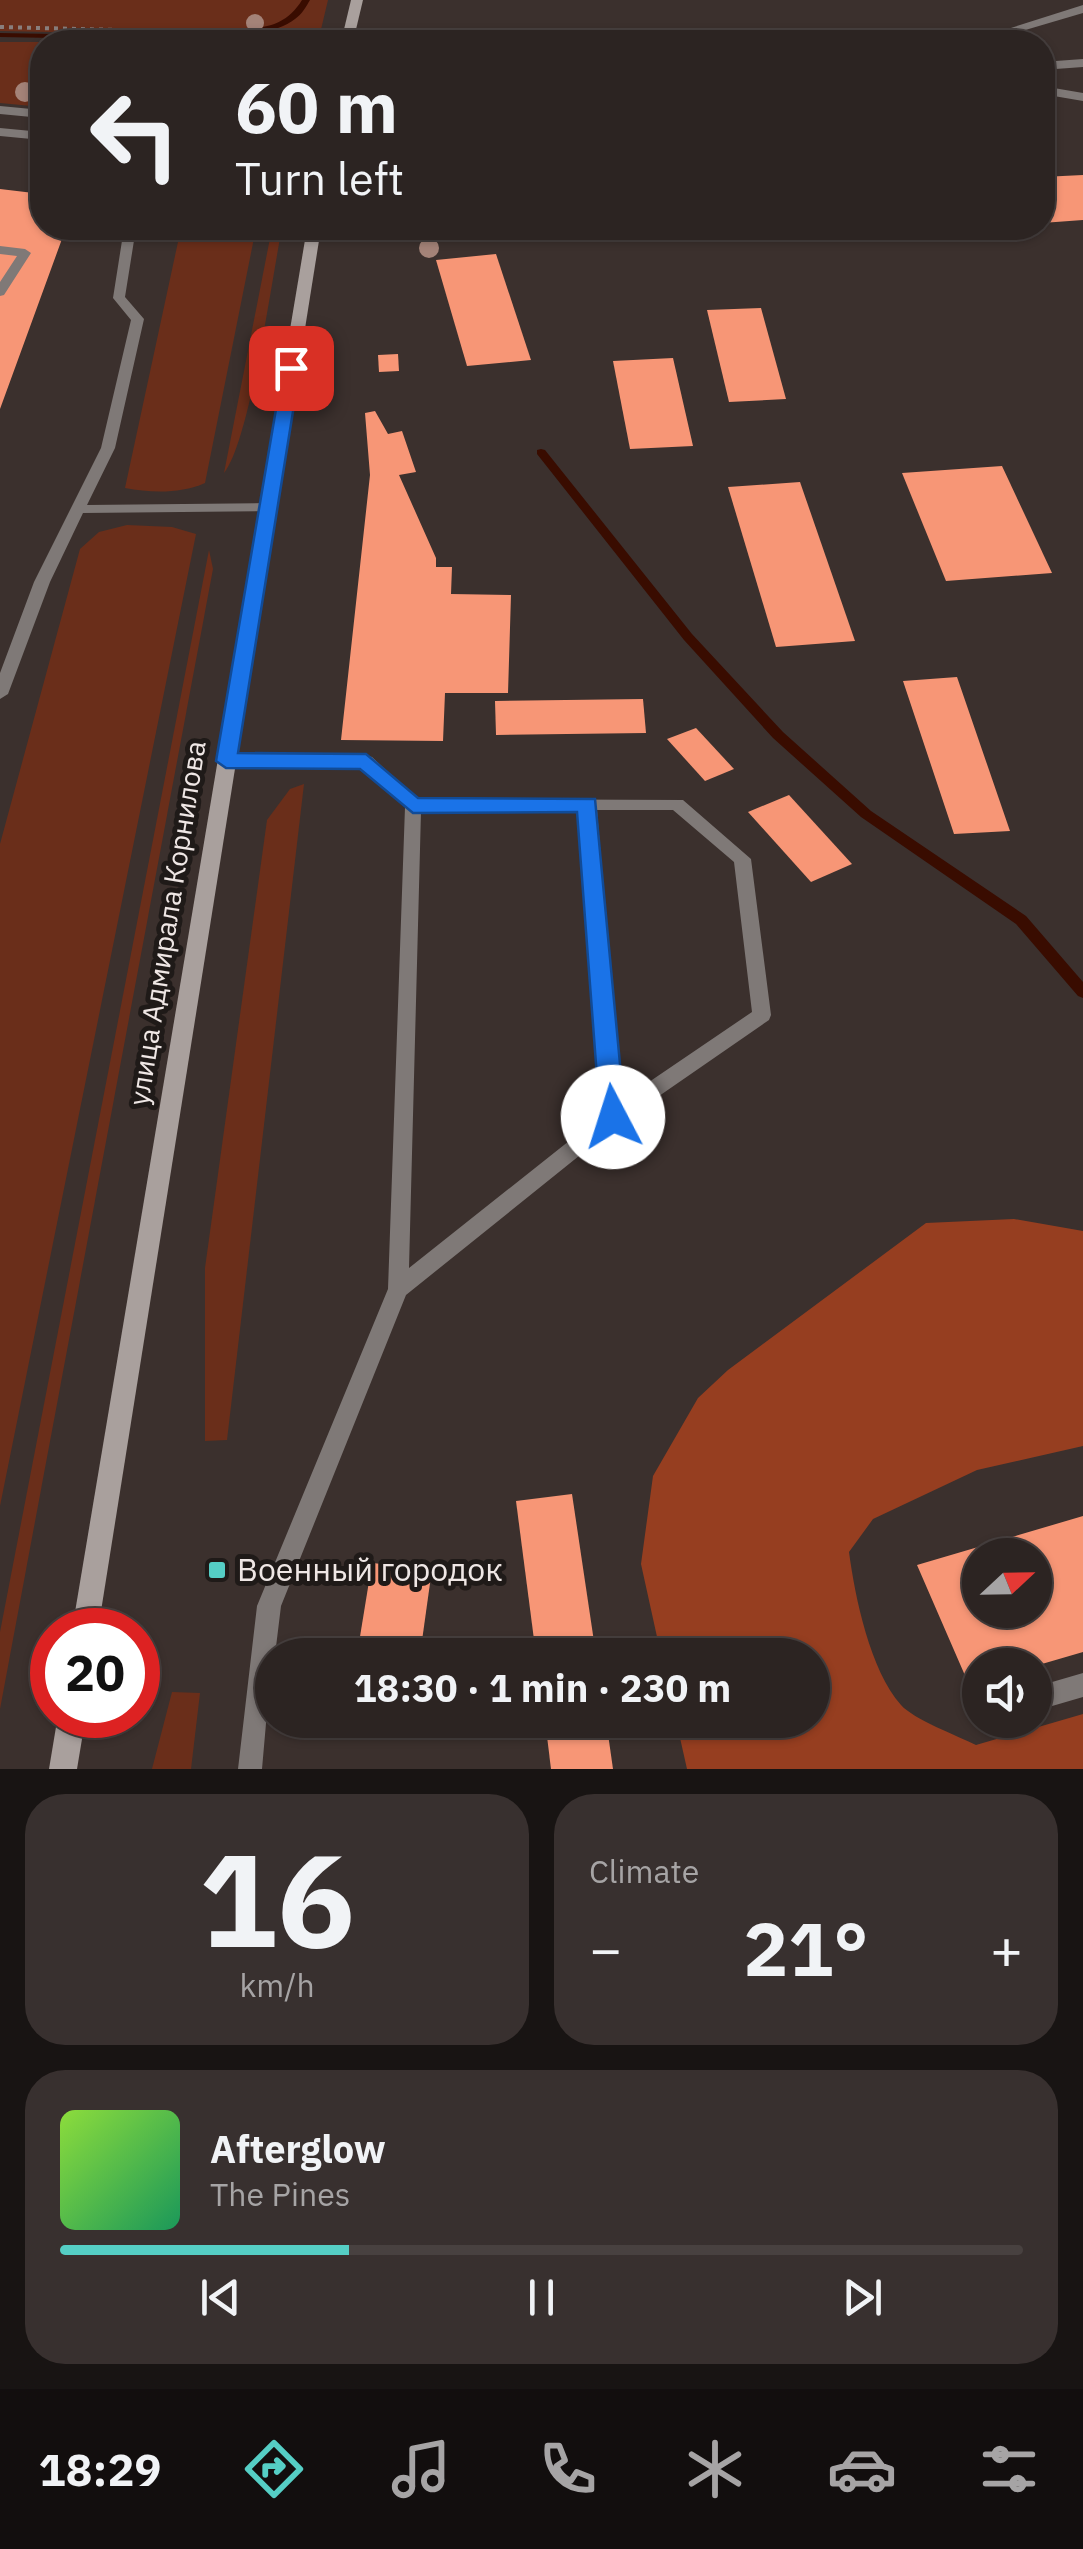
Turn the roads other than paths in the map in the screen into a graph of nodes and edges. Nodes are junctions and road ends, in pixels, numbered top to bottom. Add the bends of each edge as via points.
1 (357, 0) edge
2 (1083, 9) edge
3 (350, 30) edge
4 (1013, 30) edge
5 (1083, 50) edge
6 (1055, 51) edge
7 (1083, 63) edge
8 (1055, 65) edge
9 (1055, 92) edge
10 (1083, 97) edge
11 (0, 110) edge
12 (30, 113) edge
13 (0, 132) edge
14 (30, 135) edge
15 (128, 240) edge
16 (312, 240) edge
17 (0, 250) edge
18 (0, 292) edge
19 (268, 507) junction
20 (82, 509) junction
21 (0, 694) edge
22 (226, 761) junction
23 (588, 804) junction
24 (413, 806) junction
25 (613, 1117) junction
26 (398, 1289) junction
27 (89, 1608) edge
28 (1083, 1685) edge
29 (1052, 1694) edge
30 (68, 1738) edge
31 (63, 1769) edge
32 (250, 1769) edge

1 - 3 main road
2 - 4 street
5 - 6 street
7 - 8 street
9 - 10 street
11 - 12 street
13 - 14 street
15 - 20 lane via 120,298 138,319 108,448
16 - 19 main road, улица Адмирала Корнилова
17 - 18 lane via 25,253
19 - 20 lane
19 - 22 main road, улица Адмирала Корнилова
20 - 21 lane via 42,582
22 - 24 lane via 366,762
22 - 27 main road, улица Адмирала Корнилова
23 - 24 lane
23 - 25 lane
23 - 25 lane via 677,804 742,860 762,1015
24 - 26 lane
25 - 26 lane
26 - 32 lane via 269,1606
28 - 29 lane
30 - 31 main road

